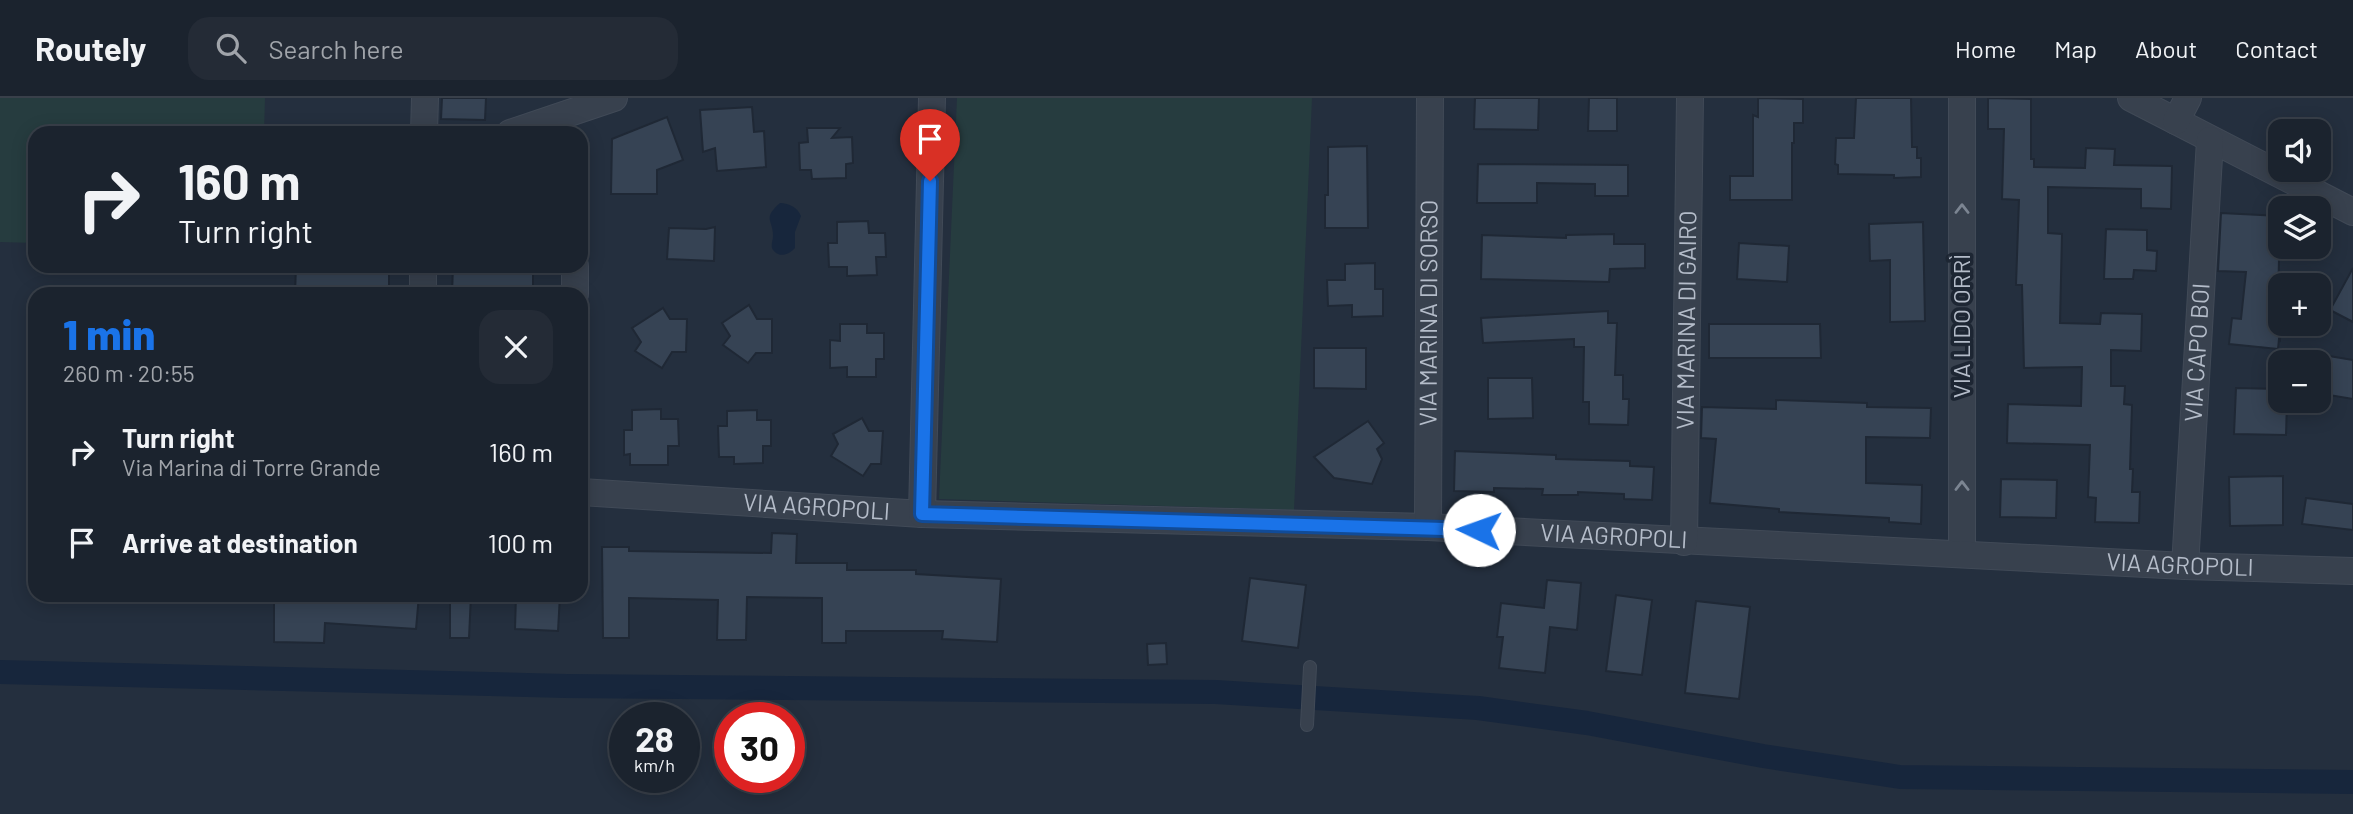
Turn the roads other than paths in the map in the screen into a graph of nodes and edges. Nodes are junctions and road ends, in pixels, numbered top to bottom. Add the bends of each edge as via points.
1 (425, 98) edge
2 (614, 98) edge
3 (932, 98) edge
4 (1430, 98) edge
5 (1690, 98) edge
6 (1962, 98) edge
7 (2188, 98) edge
8 (2155, 107) edge
9 (576, 114) edge
10 (424, 126) edge
11 (534, 126) edge
12 (2210, 139) junction
13 (2353, 212) edge
14 (588, 492) edge
15 (922, 514) junction
16 (1428, 527) junction
17 (1684, 542) junction
18 (1962, 554) junction
19 (2185, 566) junction
20 (2353, 571) edge
21 (1310, 667) dead end
22 (1307, 726) dead end

1 - 10 street
2 - 9 street
3 - 15 street
4 - 16 street, VIA MARINA DI SORSO
5 - 17 street, VIA MARINA DI GAIRO
18 -> 6 street, VIA LIDO ORRÌ
7 - 8 street
8 - 12 street
9 - 11 street
12 - 13 street
12 - 19 street, VIA CAPO BOI
14 - 15 street, VIA AGROPOLI
15 - 16 street, VIA AGROPOLI
16 - 17 street, VIA AGROPOLI
17 - 18 street, VIA AGROPOLI
18 - 19 street, VIA AGROPOLI
19 - 20 street, VIA AGROPOLI
21 - 22 lane

